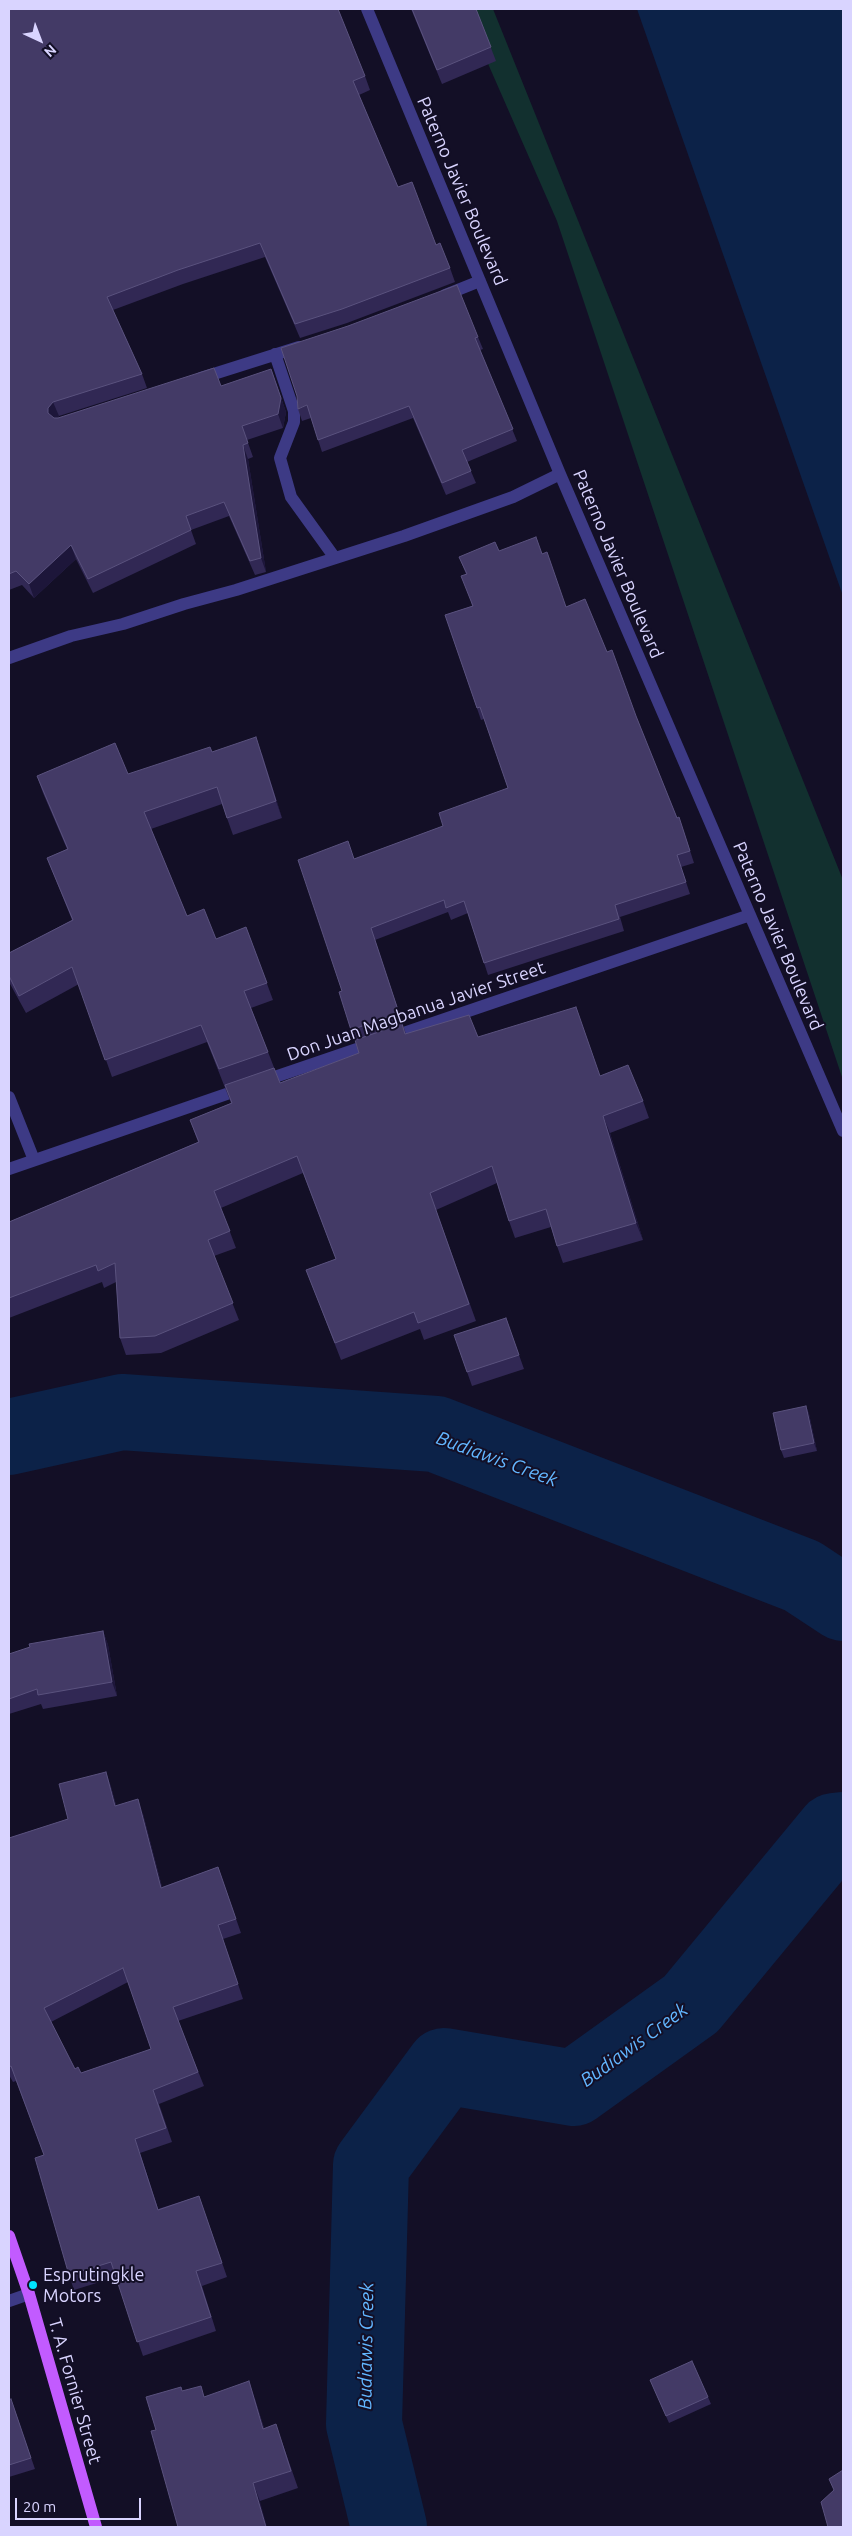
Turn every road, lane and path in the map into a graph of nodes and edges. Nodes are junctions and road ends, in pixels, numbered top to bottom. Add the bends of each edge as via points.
1 (367, 9) edge
2 (480, 281) junction
3 (433, 299) edge
4 (312, 343) edge
5 (275, 354) junction
6 (185, 383) edge
7 (560, 474) junction
8 (335, 558) junction
9 (9, 658) edge
10 (750, 915) junction
11 (9, 1097) edge
12 (843, 1131) edge
13 (34, 1160) junction
14 (9, 1169) edge
15 (9, 2236) edge
16 (29, 2294) junction
17 (9, 2301) edge
18 (96, 2527) edge

1 - 2 street, Paterno Javier Boulevard
2 - 3 street
2 - 7 street, Paterno Javier Boulevard
4 - 5 street
5 - 6 street
5 - 8 street via 294,411 294,422 280,458 291,497
7 - 8 street via 514,497
7 - 10 street, Paterno Javier Boulevard
8 - 9 street via 123,624 71,636
10 - 12 street, Paterno Javier Boulevard
10 - 13 street, Don Juan Magbanua Javier Street
11 - 13 street
13 - 14 street, Don Juan Magbanua Javier Street
15 - 16 main road, T. A. Fornier Street
16 - 17 street
16 - 18 main road, T. A. Fornier Street

